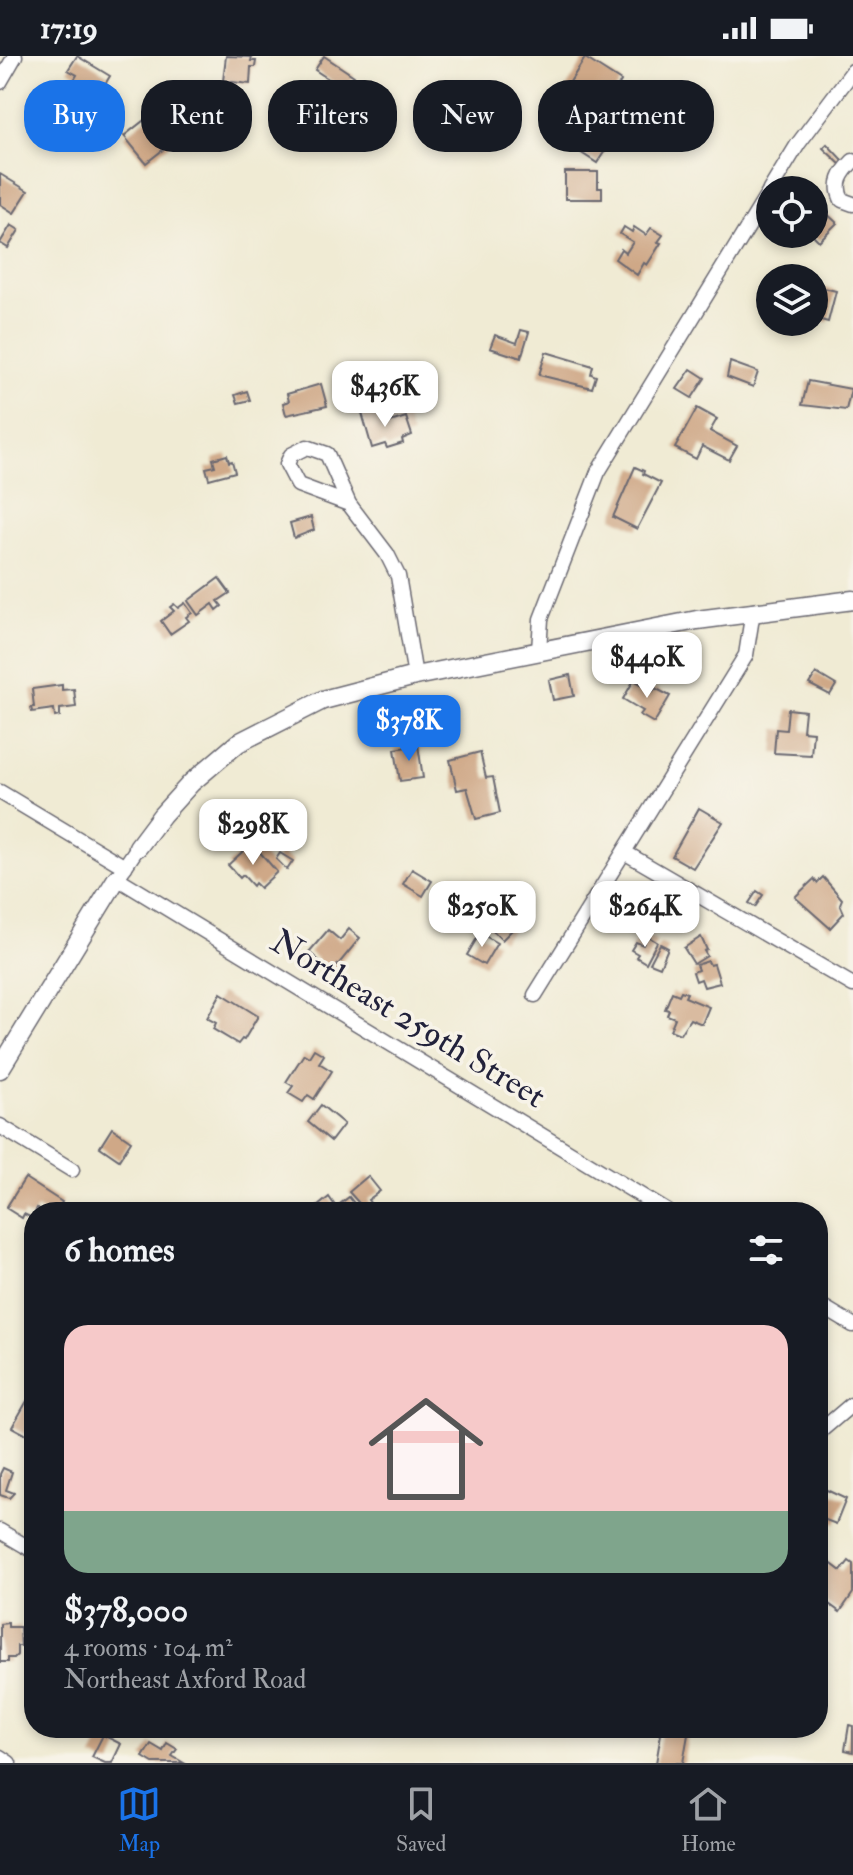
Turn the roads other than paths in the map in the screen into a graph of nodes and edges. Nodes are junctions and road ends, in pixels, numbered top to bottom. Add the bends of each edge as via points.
1 (15, 56) edge
2 (853, 71) edge
3 (0, 82) edge
4 (853, 161) edge
5 (779, 176) edge
6 (853, 204) edge
7 (756, 213) edge
8 (349, 504) junction
9 (853, 600) edge
10 (753, 611) junction
11 (539, 651) junction
12 (415, 676) junction
13 (0, 792) edge
14 (138, 847) joint
15 (624, 852) junction
16 (121, 873) junction
17 (853, 985) edge
18 (535, 995) dead end
19 (0, 1069) edge
20 (0, 1126) edge
21 (72, 1170) dead end
22 (652, 1202) edge
23 (828, 1310) edge
24 (853, 1325) edge
25 (853, 1387) edge
26 (852, 1406) edge
27 (828, 1425) edge
28 (0, 1531) edge
29 (24, 1545) edge
30 (0, 1757) edge
31 (9, 1763) edge

1 - 3 street
2 - 5 street
4 - 6 street via 838,184 842,200
7 - 11 street via 598,472 541,619
8 - 8 street via 327,454 307,447 291,455 287,464 298,485
8 - 12 street via 398,576
9 - 10 main road
10 - 11 main road
10 - 15 street via 746,655
11 - 12 main road
12 - 14 main road via 323,700 238,743 191,783
13 - 16 street, Northeast 259th Street
14 - 16 street
15 - 17 street
15 - 18 street
16 - 19 main road
16 - 22 street, Northeast 259th Street
20 - 21 street
23 - 24 street
25 - 26 street
26 - 27 street
28 - 29 street
30 - 31 street

